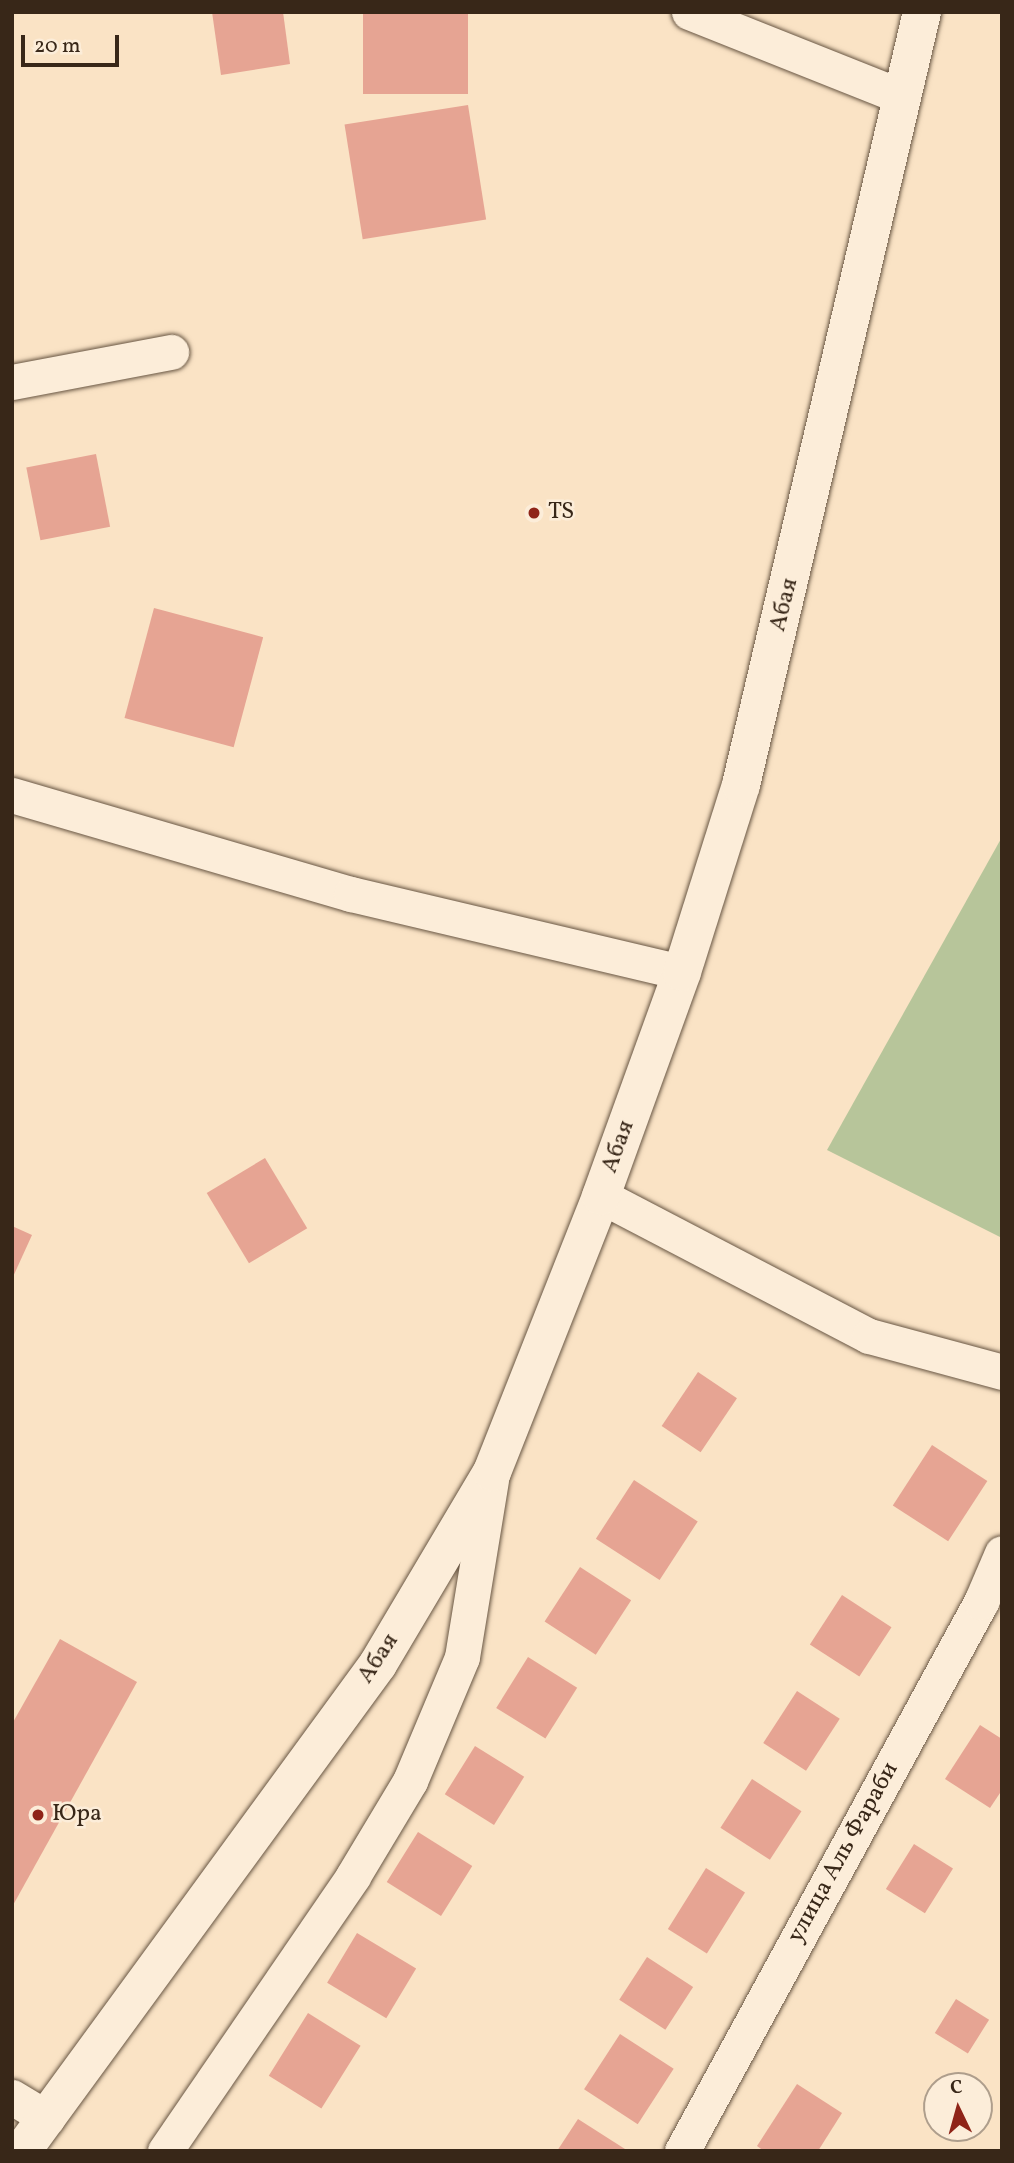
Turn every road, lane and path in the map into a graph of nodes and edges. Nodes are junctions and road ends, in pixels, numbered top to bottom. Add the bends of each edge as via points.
1 (689, 12) edge
2 (922, 12) edge
3 (903, 97) junction
4 (171, 352) dead end
5 (12, 382) edge
6 (12, 795) edge
7 (682, 972) junction
8 (601, 1196) junction
9 (1002, 1371) edge
10 (492, 1472) junction
11 (1002, 1553) edge
12 (12, 2097) edge
13 (47, 2118) junction
14 (22, 2151) edge
15 (165, 2151) edge
16 (682, 2151) edge

1 - 3 street
2 - 3 street, Абая
3 - 7 street, Абая via 741,785
4 - 5 street
6 - 7 street via 351,894
7 - 8 street, Абая
8 - 9 street via 869,1336
8 - 10 street, Абая
10 - 13 street, Абая via 378,1664
10 - 15 street via 462,1657 410,1781 353,1876
11 - 16 street, улица Аль Фараби via 981,1602
12 - 13 street
13 - 14 street, Абая

